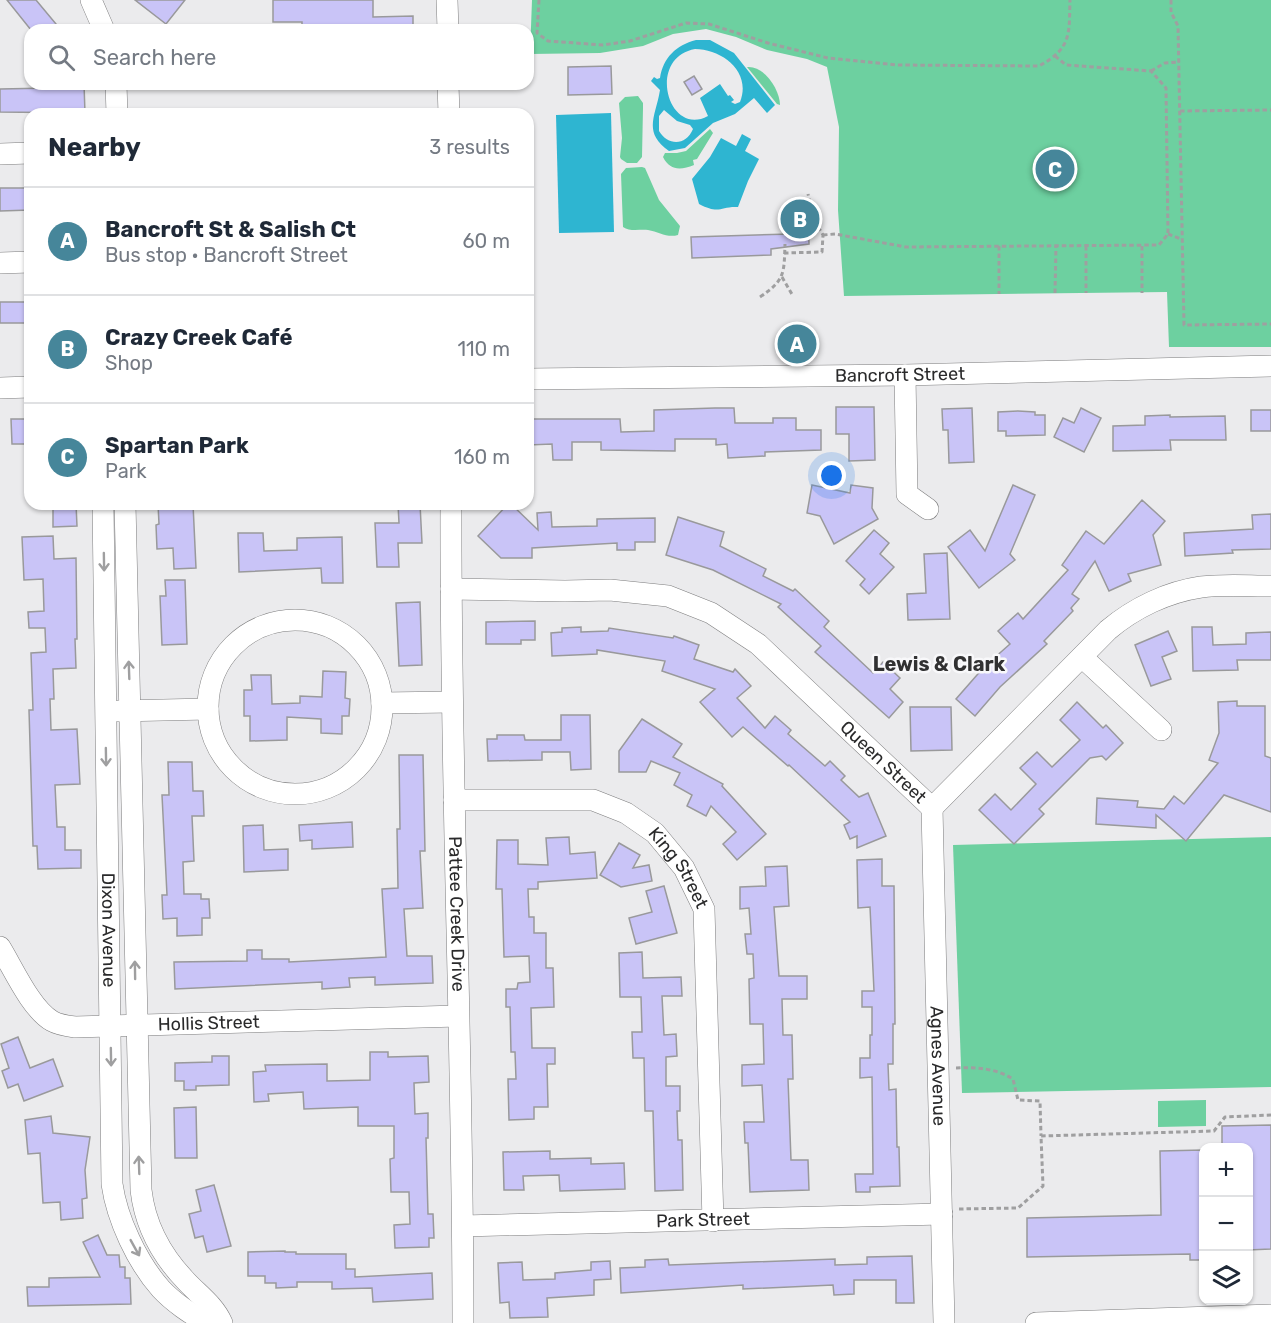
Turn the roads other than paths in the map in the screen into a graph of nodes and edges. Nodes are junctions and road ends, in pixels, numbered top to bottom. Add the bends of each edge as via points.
1 (91, 0) edge
2 (447, 0) edge
3 (101, 24) edge
4 (448, 24) edge
5 (116, 90) edge
6 (448, 90) edge
7 (117, 108) edge
8 (449, 108) edge
9 (24, 153) edge
10 (0, 154) edge
11 (24, 262) edge
12 (0, 263) edge
13 (1271, 366) edge
14 (905, 375) junction
15 (534, 379) edge
16 (24, 387) edge
17 (0, 388) edge
18 (928, 508) dead end
19 (103, 510) edge
20 (125, 510) edge
21 (451, 510) edge
22 (1271, 586) edge
23 (451, 589) junction
24 (1082, 657) junction
25 (453, 702) junction
26 (382, 703) junction
27 (208, 709) junction
28 (106, 711) junction
29 (130, 711) junction
30 (1161, 730) dead end
31 (454, 800) junction
32 (932, 808) junction
33 (0, 947) edge
34 (459, 1016) junction
35 (110, 1026) junction
36 (136, 1026) junction
37 (950, 1211) junction
38 (712, 1221) junction
39 (463, 1227) junction
40 (1271, 1316) edge
41 (1181, 1321) edge
42 (206, 1323) edge
43 (222, 1323) edge
44 (463, 1323) edge
45 (944, 1323) edge
46 (1036, 1323) edge
47 (1062, 1323) edge

1 - 3 street
2 - 4 street
5 - 7 street
6 - 8 street
9 - 10 street
11 - 12 street
13 - 14 street, Bancroft Street
14 - 15 street, Bancroft Street
14 - 18 street via 907,494
16 - 17 street
19 -> 28 street, Dixon Avenue
29 -> 20 street, Dixon Avenue
21 - 23 street, Pattee Creek Drive
22 - 24 street, Queen Street via 1201,587 1162,597 1124,616
23 - 25 street, Pattee Creek Drive
23 - 32 street, Queen Street via 610,590 668,596 711,613 758,644
24 - 30 street
24 - 32 street, Queen Street
25 - 26 street
25 - 31 street, Pattee Creek Drive
26 - 27 street via 373,669 352,642 318,623 287,620 257,628 231,647 212,680
26 - 27 street via 375,740 360,765 328,788 299,794 262,788 237,772 217,747
27 - 29 street
28 - 29 street
28 -> 35 street, Dixon Avenue
36 -> 29 street, Dixon Avenue
31 - 34 street, Pattee Creek Drive
31 - 38 street, King Street via 593,801 626,813 654,833 684,868 704,909
32 - 37 street, Agnes Avenue
33 - 35 street, Hollis Street via 36,1006 52,1021 75,1027
34 - 36 street, Hollis Street
34 - 39 street, Pattee Creek Drive
35 - 36 street, Hollis Street
35 -> 42 street, Dixon Avenue via 114,1199 150,1274 177,1304
43 -> 36 street, Dixon Avenue via 207,1300 177,1272 146,1219 139,1171
37 - 38 street, Park Street
37 - 45 street, Agnes Avenue
38 - 39 street, Park Street
39 - 44 street, Pattee Creek Drive
40 - 41 street
41 - 47 street
46 - 47 street

